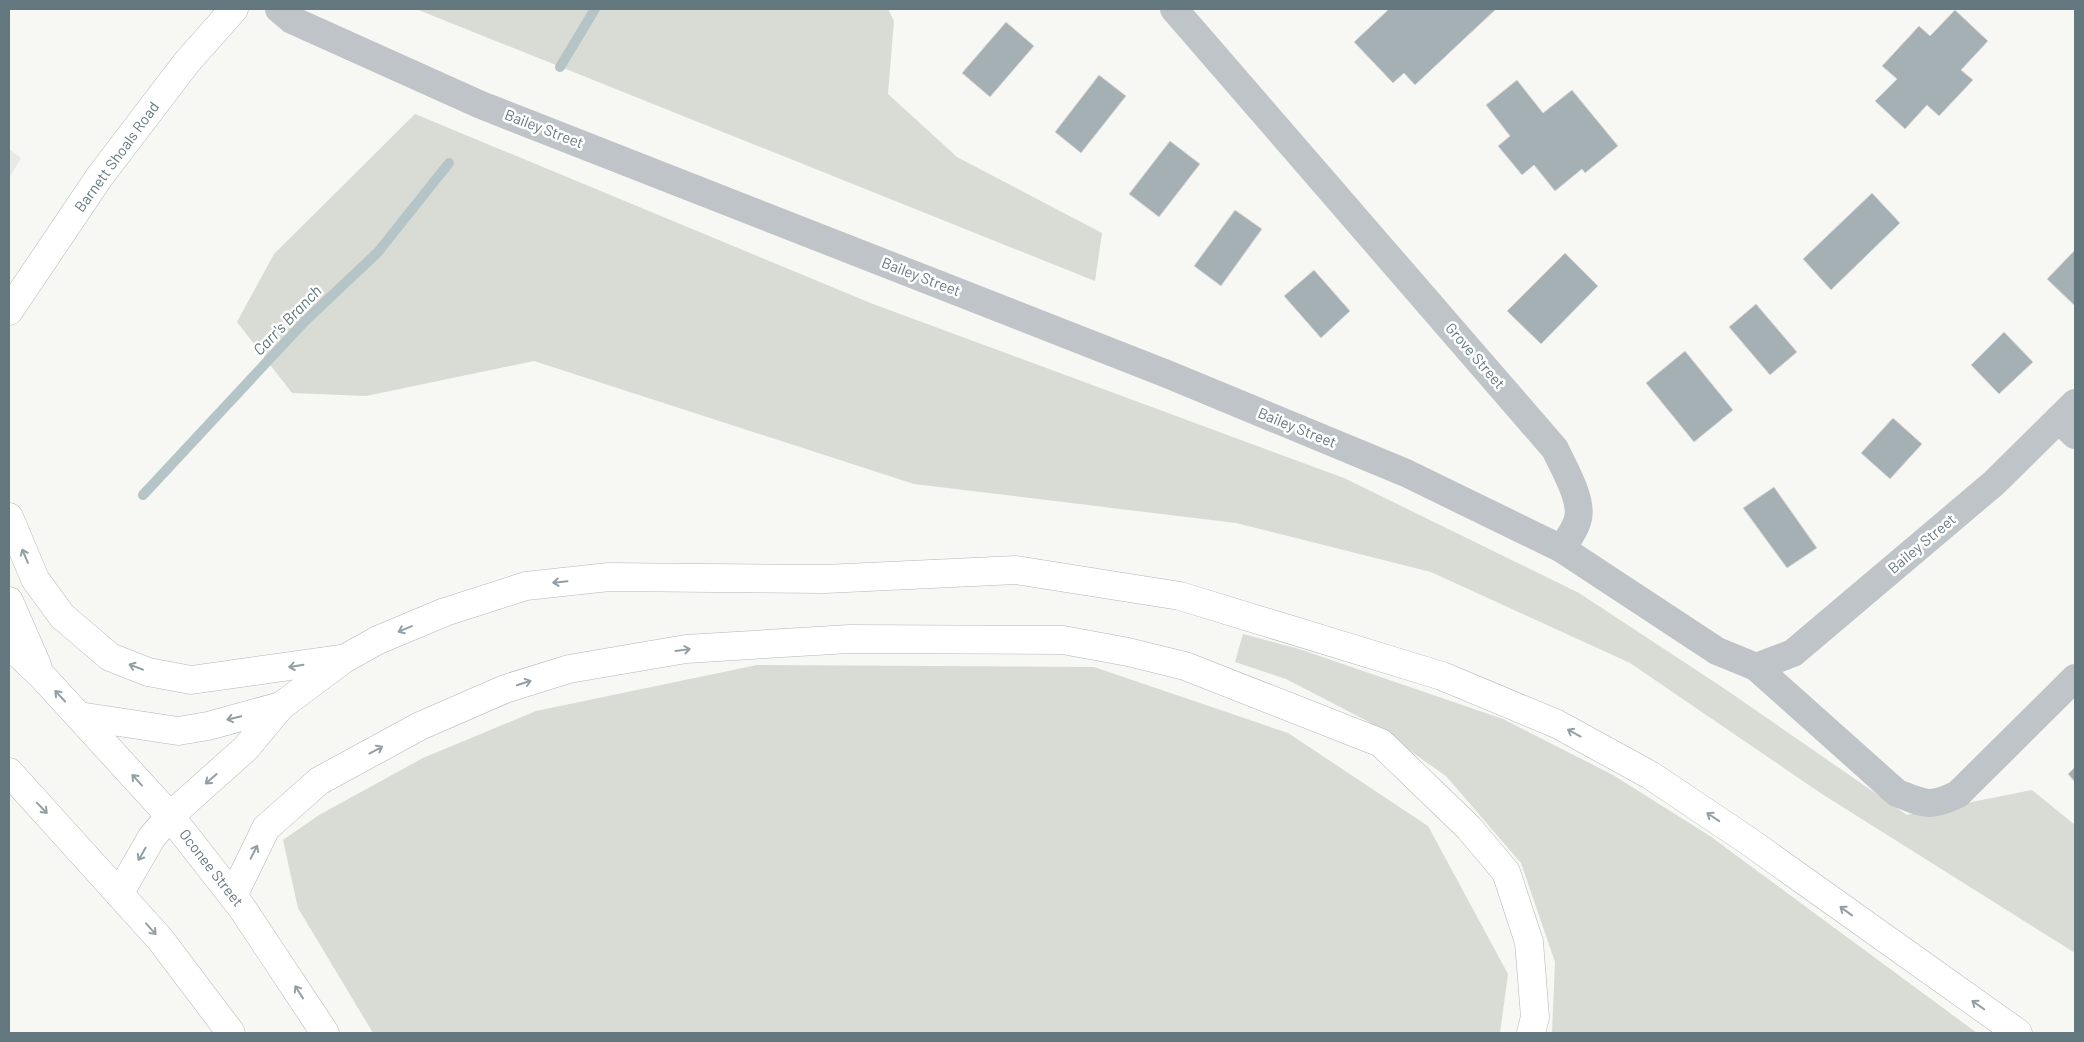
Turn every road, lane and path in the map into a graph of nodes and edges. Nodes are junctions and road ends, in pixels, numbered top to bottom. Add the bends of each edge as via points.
1 (234, 9) edge
2 (279, 9) edge
3 (1174, 9) edge
4 (9, 311) edge
5 (2070, 419) edge
6 (9, 517) edge
7 (1562, 549) junction
8 (9, 601) edge
9 (9, 646) edge
10 (344, 659) junction
11 (1756, 667) junction
12 (41, 675) junction
13 (2075, 678) edge
14 (281, 706) junction
15 (79, 716) junction
16 (9, 772) edge
17 (170, 816) junction
18 (119, 894) junction
19 (233, 896) junction
20 (230, 1033) edge
21 (325, 1033) edge
22 (1531, 1033) edge
23 (2018, 1033) edge

1 - 4 main road, Barnett Shoals Road via 188,62 100,176
2 - 7 street, Bailey Street via 292,20 481,105 1406,472
3 - 7 street, Grove Street via 1554,449 1578,503 1578,520
5 - 11 street, Bailey Street via 1793,652
10 -> 6 main road via 191,680 148,672 110,657 62,616 34,579
7 - 11 street via 1717,651
8 - 12 main road
9 - 12 main road
10 - 14 main road
23 -> 10 main road via 1658,780 1557,724 1442,676 1180,596 1016,570 825,579 609,577 526,586 445,612 378,640
11 - 13 street via 1897,793 1920,802 1939,804 1958,794
15 -> 12 main road, Oconee Street
14 -> 15 main road via 178,731
14 -> 17 main road via 246,748
17 -> 15 main road, Oconee Street
16 -> 18 main road
17 -> 18 main road via 152,837
17 - 19 main road, Oconee Street
18 -> 20 main road via 160,939
21 -> 19 main road, Oconee Street
19 -> 22 main road via 266,828 319,781 420,726 506,689 569,669 686,649 849,639 1063,640 1185,666 1381,743 1469,828 1506,872 1529,942 1535,1017

